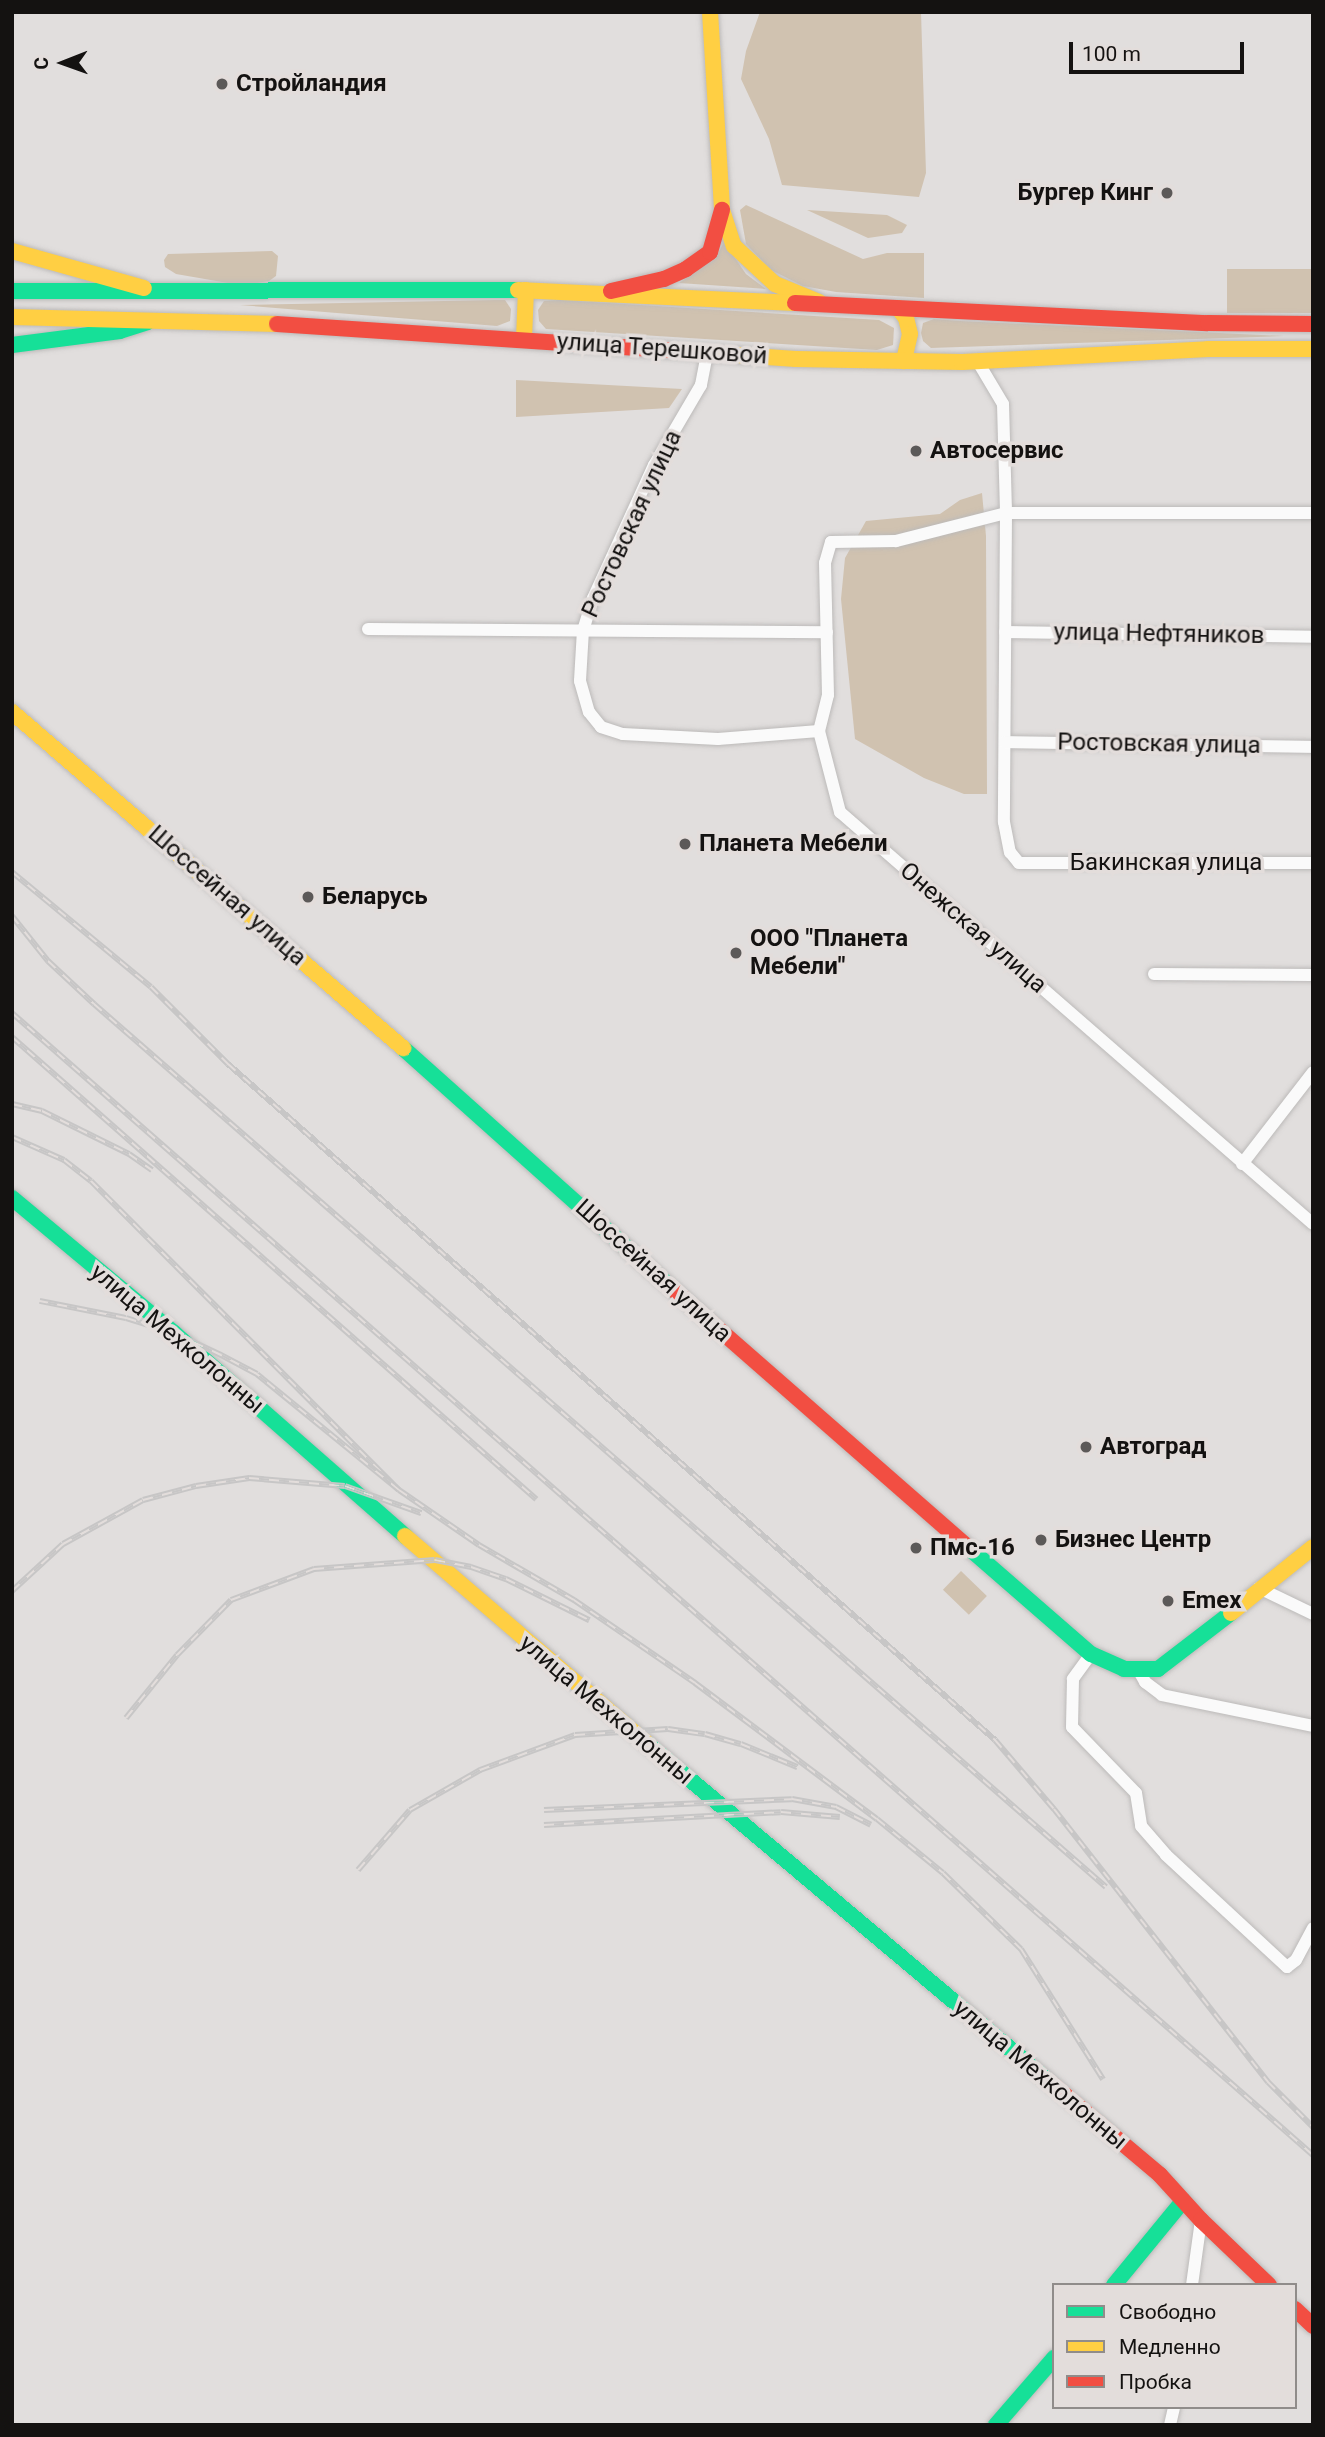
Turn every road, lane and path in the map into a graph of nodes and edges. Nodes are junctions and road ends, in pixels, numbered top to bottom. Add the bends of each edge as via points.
1 (710, 12) edge
2 (722, 210) junction
3 (12, 251) edge
4 (526, 290) junction
5 (12, 291) edge
6 (157, 291) junction
7 (196, 291) junction
8 (610, 292) junction
9 (822, 303) junction
10 (898, 308) junction
11 (12, 317) edge
12 (157, 319) junction
13 (196, 320) junction
14 (1313, 324) edge
15 (524, 339) junction
16 (12, 345) edge
17 (1313, 349) edge
18 (707, 354) junction
19 (904, 361) junction
20 (978, 362) junction
21 (1006, 513) junction
22 (1313, 514) edge
23 (368, 629) dead end
24 (583, 630) junction
25 (827, 632) junction
26 (1005, 632) junction
27 (1313, 637) edge
28 (12, 712) edge
29 (819, 731) junction
30 (1006, 742) junction
31 (1313, 747) edge
32 (1313, 863) edge
33 (1154, 974) dead end
34 (1313, 975) edge
35 (1313, 1072) edge
36 (1242, 1164) junction
37 (12, 1198) edge
38 (1313, 1224) edge
39 (1313, 1547) edge
40 (1259, 1588) junction
41 (1313, 1614) edge
42 (1091, 1654) junction
43 (1139, 1671) junction
44 (1313, 1726) edge
45 (1313, 1927) edge
46 (1183, 2201) junction
47 (1200, 2220) junction
48 (1116, 2283) edge
49 (1192, 2283) edge
50 (1267, 2283) edge
51 (1297, 2311) edge
52 (1313, 2326) edge
53 (1052, 2360) edge
54 (996, 2425) edge

1 - 2 street
2 - 8 street via 710,252 664,279
2 - 9 street via 734,246 751,265 775,284
3 - 6 street
4 - 7 street
4 - 8 street
4 - 15 street
5 - 6 street
6 - 7 street
7 - 13 street
8 - 9 street
9 - 10 street
10 - 14 street
10 - 19 street via 910,334
11 - 12 street, улица Терешковой
12 - 13 street, улица Терешковой
12 - 16 street via 120,331
13 - 15 street, улица Терешковой
15 - 18 street, улица Терешковой
17 - 20 street, улица Терешковой via 1208,349
18 - 19 street, улица Терешковой
18 - 24 street, Ростовская улица via 701,385 654,465
19 - 20 street, улица Терешковой
20 - 21 street via 1003,404
21 - 22 street
21 - 25 street, Онежская улица via 897,541 831,542 825,563
21 - 26 street
23 - 24 street
24 - 25 street
24 - 29 street, Ростовская улица via 580,681 589,712 601,727 624,734 718,739
25 - 29 street, Онежская улица via 828,695
26 - 27 street, улица Нефтяников
26 - 30 street
28 - 42 street, Шоссейная улица via 337,990
29 - 36 street, Онежская улица via 840,812
30 - 31 street, Ростовская улица
30 - 32 street, Бакинская улица via 1004,822 1008,847 1019,863
33 - 34 street
35 - 36 street
36 - 38 street, Онежская улица
37 - 46 street, улица Мехколонны via 174,1333 518,1635 1109,2131
39 - 40 street
40 - 41 street
40 - 43 street via 1169,1662 1158,1669
42 - 43 street, Шоссейная улица
42 - 45 street via 1073,1679 1072,1727 1136,1793 1141,1826 1287,1967 1303,1949
43 - 44 street via 1162,1695
46 - 47 street, улица Мехколонны
46 - 48 street
47 - 49 street
47 - 50 street, улица Мехколонны
51 - 52 street
53 - 54 street

